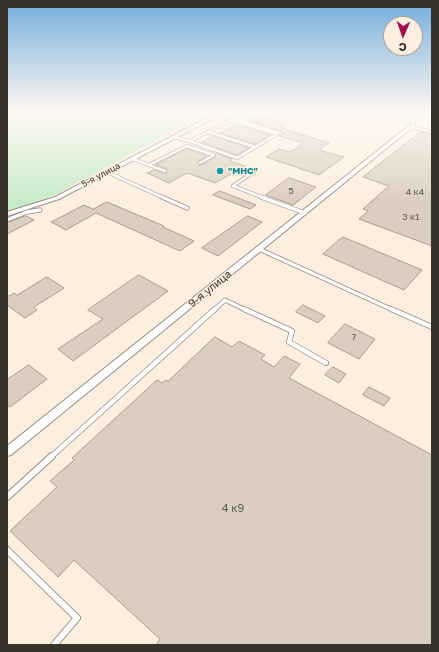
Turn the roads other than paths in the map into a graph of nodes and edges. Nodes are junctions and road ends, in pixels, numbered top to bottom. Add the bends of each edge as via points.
1 (164, 142) edge
2 (194, 142) edge
3 (241, 142) edge
4 (263, 142) edge
5 (392, 142) edge
6 (255, 147) junction
7 (132, 159) junction
8 (200, 163) dead end
9 (149, 165) junction
10 (255, 171) dead end
11 (106, 172) junction
12 (165, 172) dead end
13 (186, 208) dead end
14 (40, 210) dead end
15 (305, 213) junction
16 (7, 214) edge
17 (7, 220) edge
18 (259, 249) junction
19 (432, 327) edge
20 (326, 363) dead end
21 (7, 452) edge
22 (7, 497) edge
23 (7, 550) edge
24 (54, 645) edge

1 - 7 street, 5-я улица
2 - 6 lane via 237,158
3 - 6 lane
4 - 6 lane
5 - 15 street, 9-я улица
7 - 9 lane
7 - 11 street, 5-я улица
8 - 9 lane via 214,155 187,146
9 - 12 lane
10 - 15 lane via 233,186
11 - 13 lane
11 - 16 street, 5-я улица via 57,198
14 - 17 lane
15 - 18 street, 9-я улица
18 - 19 lane
18 - 21 street, 9-я улица
20 - 22 lane via 289,342 292,331 225,300
23 - 24 lane via 77,618

